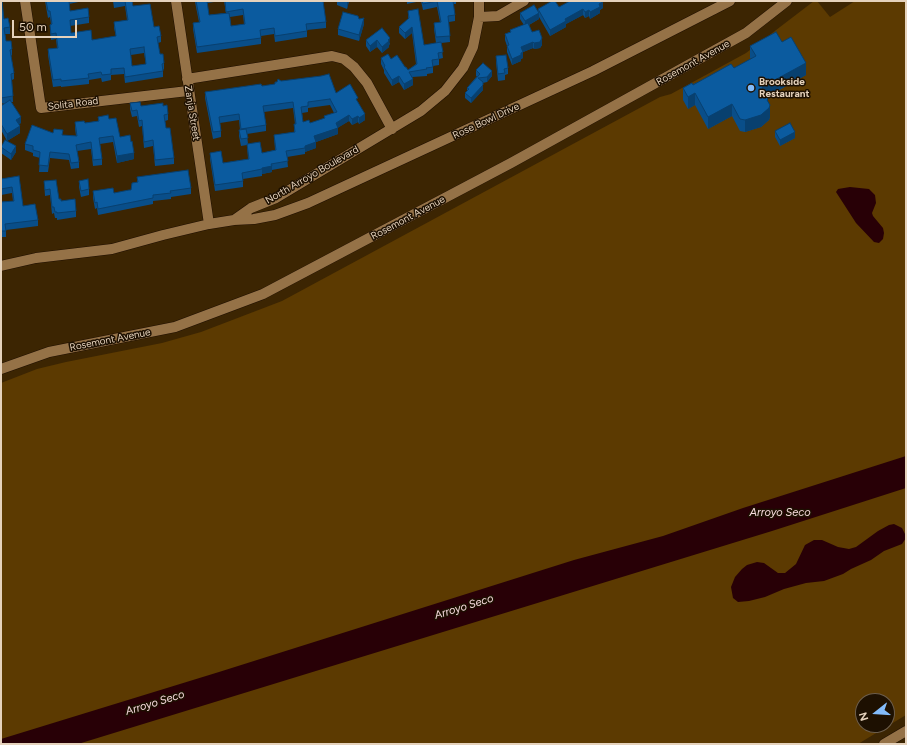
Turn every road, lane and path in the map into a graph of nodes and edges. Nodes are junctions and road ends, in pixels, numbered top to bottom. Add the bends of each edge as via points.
1 (25, 1) edge
2 (176, 1) edge
3 (479, 1) edge
4 (524, 1) edge
5 (730, 1) edge
6 (787, 1) edge
7 (479, 17) junction
8 (187, 80) junction
9 (188, 90) junction
10 (392, 129) junction
11 (234, 220) junction
12 (209, 224) junction
13 (1, 266) edge
14 (1, 369) edge
15 (906, 731) edge
16 (884, 744) edge

1 - 9 street, Solita Road via 41,108
2 - 8 street, Zanja Street
3 - 7 street, North Arroyo Boulevard
4 - 7 street via 498,16
5 - 11 street, Rose Bowl Drive via 594,72 308,203 275,215
6 - 14 street, Rosemont Avenue via 746,33 511,163 263,294 175,327 49,352
7 - 10 street, North Arroyo Boulevard via 472,47 463,68 445,91
8 - 9 street, Zanja Street
8 - 10 street via 332,56 344,59 354,67 367,83
9 - 12 street, Zanja Street
10 - 11 street, North Arroyo Boulevard
11 - 12 street, North Arroyo Boulevard
12 - 13 street, North Arroyo Boulevard via 112,249 36,258
15 - 16 street

